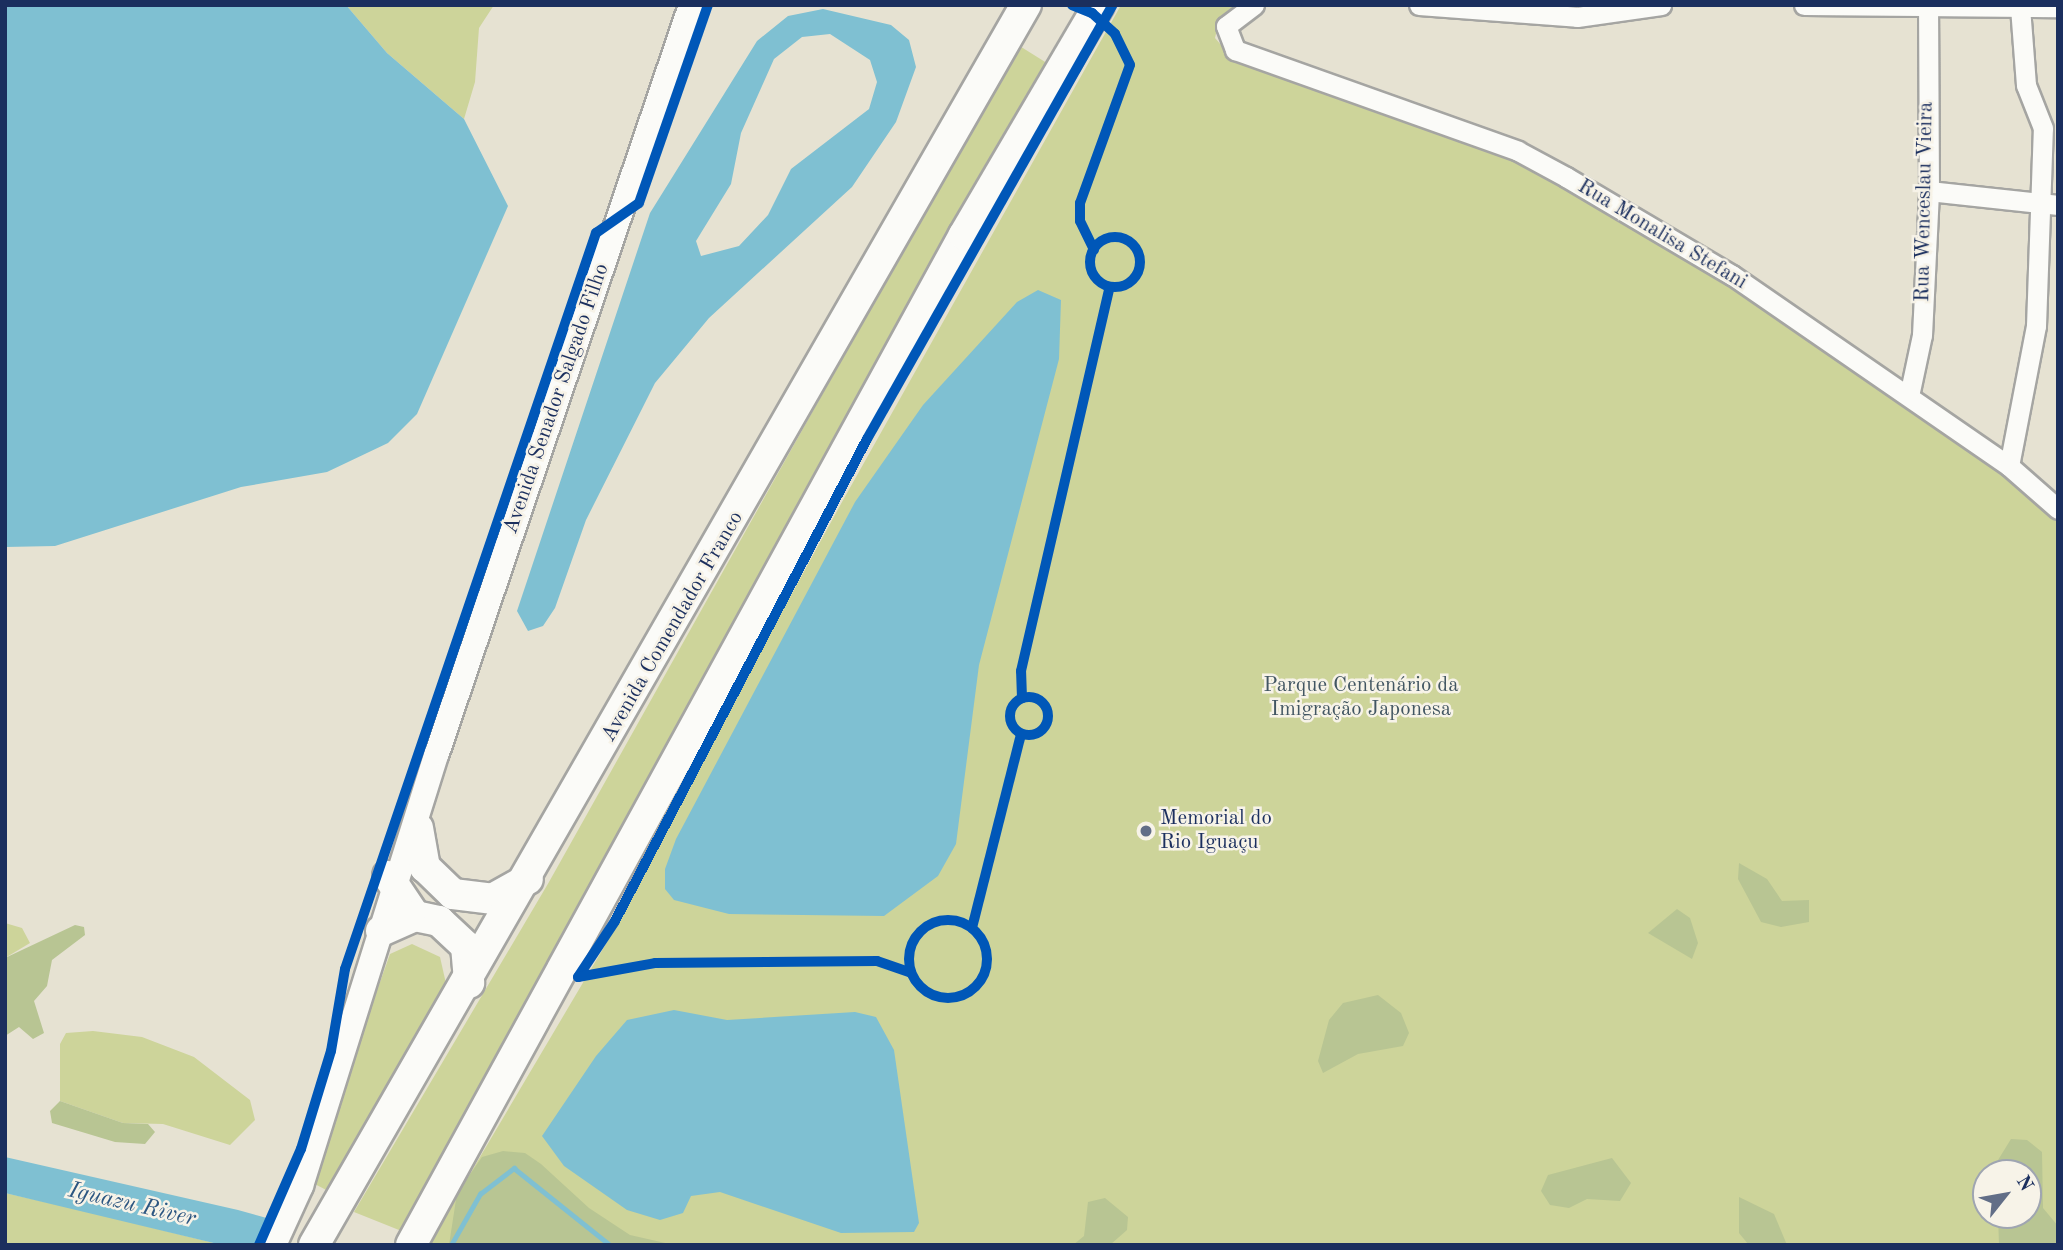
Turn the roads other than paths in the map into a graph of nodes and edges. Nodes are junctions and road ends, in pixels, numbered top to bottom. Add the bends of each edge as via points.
1 (691, 5) edge
2 (1026, 5) edge
3 (1099, 5) edge
4 (1254, 5) edge
5 (1419, 5) edge
6 (1661, 5) edge
7 (1804, 5) edge
8 (1928, 7) edge
9 (2020, 7) edge
10 (2058, 7) edge
11 (1929, 191) junction
12 (2049, 205) edge
13 (1909, 396) junction
14 (2009, 466) junction
15 (2058, 509) edge
16 (437, 753) junction
17 (418, 828) junction
18 (534, 870) junction
19 (392, 884) junction
20 (415, 916) junction
21 (381, 931) junction
22 (469, 983) junction
23 (362, 995) junction
24 (274, 1245) edge
25 (314, 1245) edge
26 (411, 1245) edge

1 - 16 main road, Avenida Senador Salgado Filho
2 - 18 highway, Avenida Comendador Franco
3 - 26 highway via 855,432
4 - 13 street, Rua Monalisa Stefani via 1226,26 1226,39 1258,60 1518,151 1732,275
5 - 6 street via 1577,17
7 - 8 street
8 - 9 street
8 - 11 street, Rua Wenceslau Vieira
9 - 10 street
9 - 12 street via 2026,85 2043,128
11 - 12 street
11 - 13 street, Rua Wenceslau Vieira via 1922,335
12 - 14 street via 2036,326
13 - 14 street, Rua Monalisa Stefani
14 - 15 street, Rua Monalisa Stefani
16 - 17 main road, Avenida Senador Salgado Filho
16 - 19 main road, Avenida Senador Salgado Filho
17 - 18 highway via 425,867 453,894 479,901 505,896
17 - 19 main road, Avenida Senador Salgado Filho
18 - 22 highway, Avenida Comendador Franco
19 - 20 highway
19 - 21 main road, Avenida Senador Salgado Filho
19 - 23 main road, Avenida Senador Salgado Filho via 364,946
20 - 21 highway
20 - 22 highway via 439,920 459,936 470,958
21 - 23 main road, Avenida Senador Salgado Filho
22 - 25 highway, Avenida Comendador Franco
23 - 24 main road, Avenida Senador Salgado Filho via 300,1186

